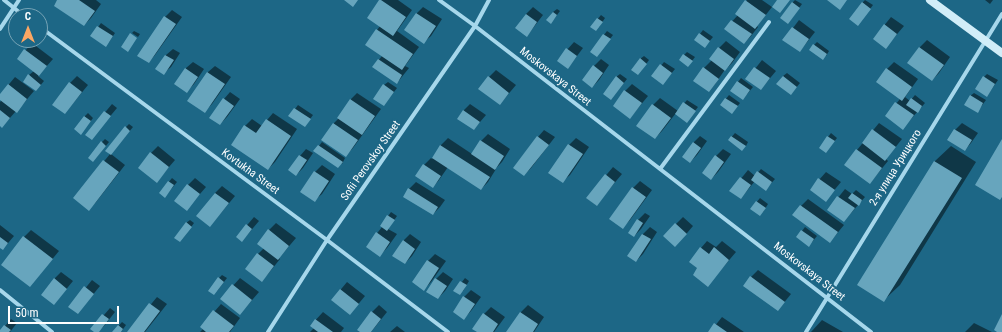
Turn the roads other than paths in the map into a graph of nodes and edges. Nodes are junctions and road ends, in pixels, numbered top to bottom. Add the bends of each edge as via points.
1 (4, 0) edge
2 (19, 0) edge
3 (439, 0) edge
4 (489, 0) edge
5 (930, 0) edge
6 (14, 8) joint
7 (1002, 14) edge
8 (8, 17) edge
9 (770, 22) dead end
10 (475, 26) junction
11 (0, 29) edge
12 (48, 34) edge
13 (985, 40) junction
14 (1002, 53) edge
15 (660, 169) junction
16 (327, 240) junction
17 (0, 290) edge
18 (827, 297) junction
19 (52, 332) edge
20 (268, 332) edge
21 (448, 332) edge
22 (806, 332) edge
23 (871, 332) edge

1 - 6 street
2 - 6 street
3 - 10 street, Moskovskaya Street
4 - 10 street, Sofii Perovskoy Street
5 - 13 main road
7 - 13 street, 2-я улица Урицкого
8 - 11 street
9 - 15 street
10 - 15 street, Moskovskaya Street
10 - 16 street, Sofii Perovskoy Street
12 - 16 street, Kovtukha Street
13 - 14 main road
13 - 18 street, 2-я улица Урицкого
15 - 18 street, Moskovskaya Street
16 - 20 street, Sofii Perovskoy Street
16 - 21 street, Kovtukha Street
17 - 19 street
18 - 22 street, 2-я улица Урицкого
18 - 23 street, Moskovskaya Street

